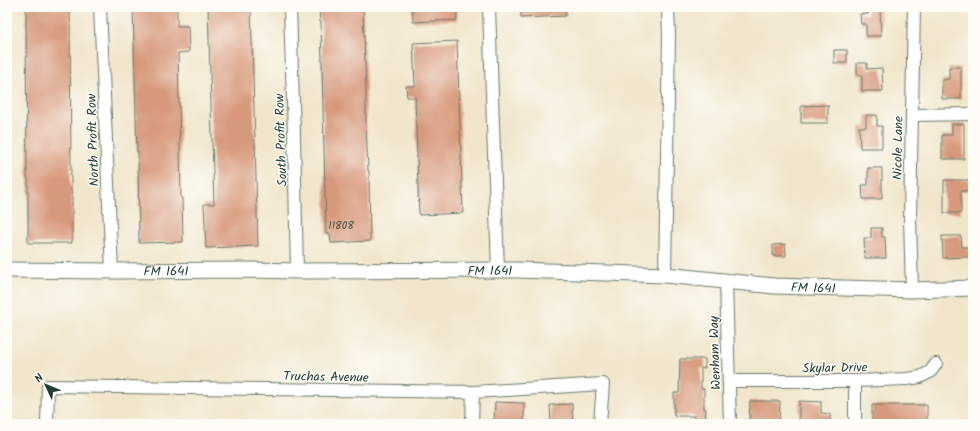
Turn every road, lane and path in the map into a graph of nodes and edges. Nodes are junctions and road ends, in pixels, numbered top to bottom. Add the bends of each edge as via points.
1 (100, 7) edge
2 (290, 7) edge
3 (489, 7) edge
4 (668, 7) edge
5 (914, 7) edge
6 (973, 114) edge
7 (912, 115) junction
8 (7, 270) edge
9 (498, 270) junction
10 (112, 271) junction
11 (297, 271) junction
12 (665, 276) junction
13 (726, 281) junction
14 (973, 288) edge
15 (912, 290) junction
16 (936, 364) dead end
17 (729, 381) junction
18 (855, 381) junction
19 (473, 392) junction
20 (47, 424) edge
21 (472, 424) edge
22 (600, 424) edge
23 (730, 424) edge
24 (855, 424) edge

1 - 10 street, North Profit Row
2 - 11 street, South Profit Row
3 - 9 street
4 - 12 street via 670,36
5 - 7 street, Nicole Lane
6 - 7 street
7 - 15 street, Nicole Lane
8 - 10 main road, FM 1641 / FM 1641
9 - 11 main road, FM 1641 / FM 1641
9 - 12 main road, FM 1641 / FM 1641
10 - 11 main road, FM 1641 / FM 1641
12 - 13 main road, FM 1641 / FM 1641
13 - 15 main road, FM 1641 / FM 1641 via 774,286
13 - 17 street, Wenham Way
14 - 15 main road, FM 1641 / FM 1641
16 - 18 street, Skylar Drive via 930,372 920,377
17 - 18 street, Skylar Drive
17 - 23 street, Wenham Way
18 - 24 street
19 - 20 street, Truchas Avenue via 48,386
19 - 21 street
19 - 22 street, Truchas Avenue via 603,384

